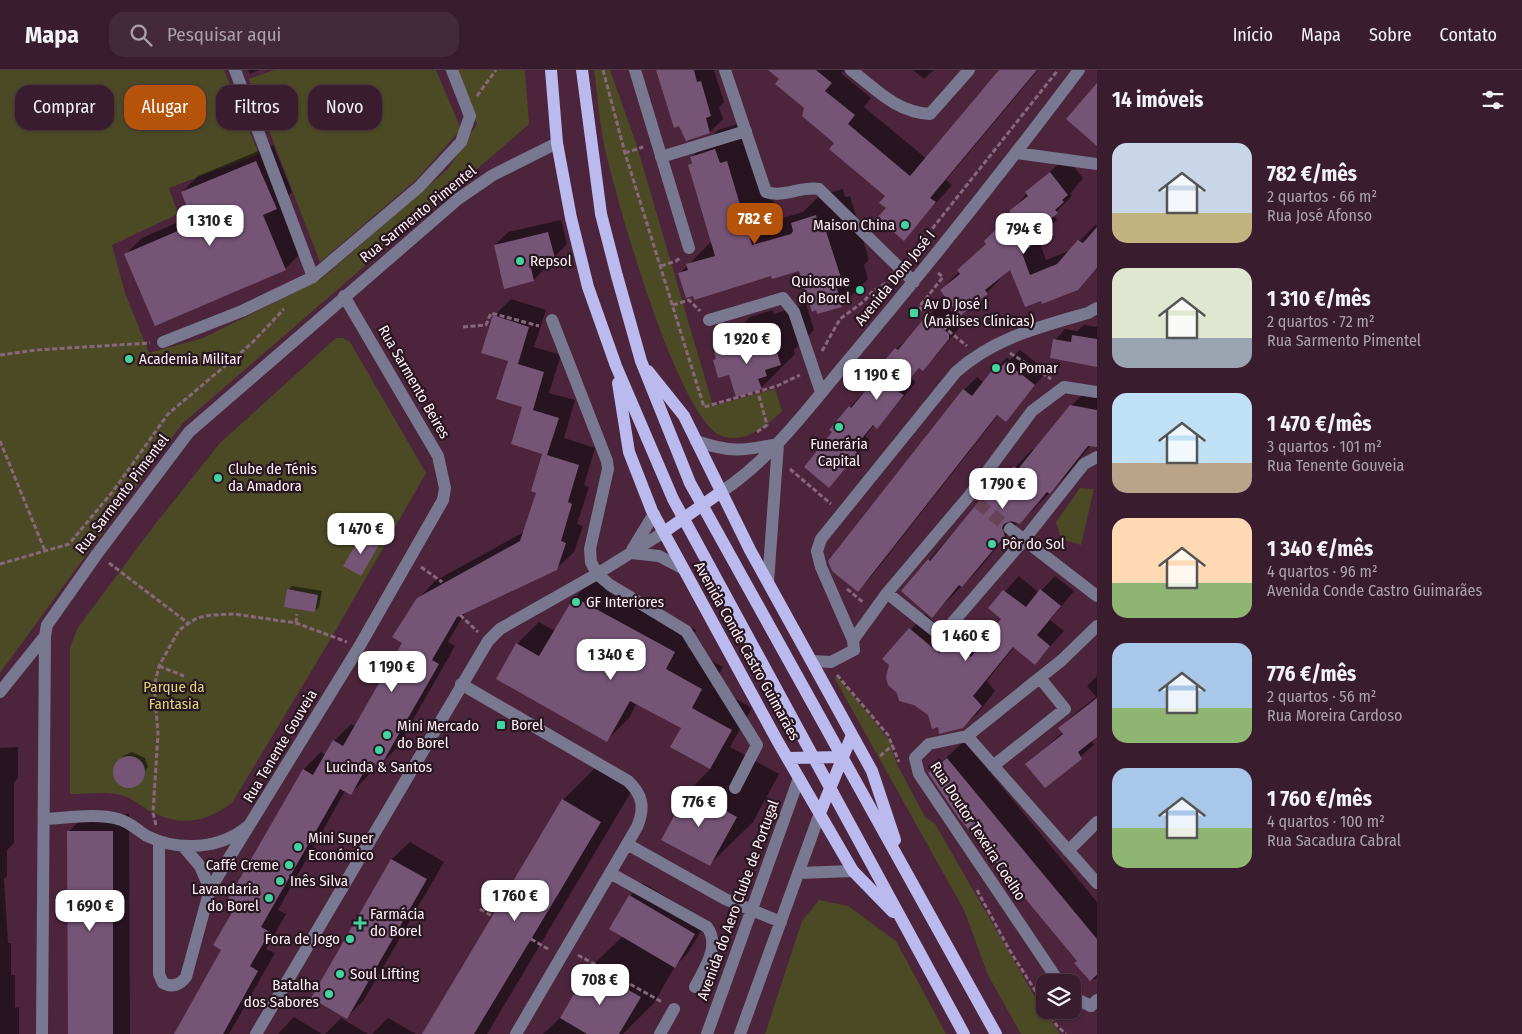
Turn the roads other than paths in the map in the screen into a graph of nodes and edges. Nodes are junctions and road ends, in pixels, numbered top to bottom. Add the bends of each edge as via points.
1 (235, 70) edge
2 (452, 70) edge
3 (551, 70) edge
4 (582, 70) edge
5 (635, 70) edge
6 (725, 70) edge
7 (851, 70) edge
8 (969, 70) edge
9 (1079, 70) edge
10 (746, 131) junction
11 (557, 143) junction
12 (1016, 153) junction
13 (661, 156) junction
14 (1097, 164) edge
15 (689, 248) road end
16 (313, 277) junction
17 (914, 282) junction
18 (344, 296) junction
19 (1097, 308) edge
20 (709, 320) road end
21 (555, 325) road end
22 (163, 342) road end
23 (640, 361) junction
24 (616, 366) junction
25 (821, 392) junction
26 (1097, 392) edge
27 (696, 441) junction
28 (778, 444) junction
29 (1097, 457) edge
30 (445, 488) joint
31 (721, 492) junction
32 (702, 506) junction
33 (654, 514) junction
34 (684, 519) junction
35 (1010, 529) tunnel mouth
36 (664, 532) junction
37 (1024, 541) junction
38 (631, 553) junction
39 (682, 568) junction
40 (597, 574) junction
41 (768, 582) junction
42 (887, 593) junction
43 (1097, 596) edge
44 (1097, 626) edge
45 (45, 636) junction
46 (853, 640) junction
47 (812, 661) junction
48 (1040, 678) junction
49 (461, 684) junction
50 (0, 692) edge
51 (852, 735) junction
52 (967, 736) junction
53 (842, 757) junction
54 (788, 758) junction
55 (813, 758) junction
56 (993, 766) junction
57 (800, 778) junction
58 (735, 788) dead end
59 (829, 788) junction
60 (820, 813) junction
61 (45, 819) junction
62 (254, 821) junction
63 (1097, 822) edge
64 (159, 841) junction
65 (627, 844) junction
66 (183, 846) junction
67 (1068, 851) junction
68 (904, 868) junction
69 (853, 871) junction
70 (610, 873) junction
71 (798, 874) junction
72 (1097, 884) edge
73 (210, 889) junction
74 (752, 911) junction
75 (781, 922) junction
76 (906, 926) junction
77 (1054, 974) edge
78 (695, 987) dead end
79 (1081, 1001) edge
80 (1095, 1006) edge
81 (674, 1009) road end
82 (42, 1034) edge
83 (256, 1034) edge
84 (516, 1034) edge
85 (660, 1034) edge
86 (707, 1034) edge
87 (740, 1034) edge
88 (964, 1034) edge
89 (996, 1034) edge

1 - 16 street
2 - 16 street via 470,116 461,142 419,187
3 - 11 main road, Avenida Conde Castro Guimarães
4 - 23 main road, Avenida Conde Castro Guimarães via 601,214
5 - 13 street
6 - 10 street
7 - 8 street via 899,107 914,113 930,114
9 - 12 street, Avenida Dom José I
10 - 13 street
10 - 17 street via 766,192 774,195 818,189
11 - 18 street, Rua Sarmento Pimentel via 518,161 473,188
11 - 24 main road, Avenida Conde Castro Guimarães via 588,287
12 - 14 street
12 - 17 street, Avenida Dom José I
13 - 15 street
16 - 22 street via 242,311
17 - 25 street, Avenida Dom José I
18 - 30 street, Rua Sarmento Beires via 438,456
18 - 45 street, Rua Sarmento Pimentel via 189,432 97,554 48,626
19 - 46 street via 994,344 977,354 956,372 821,539 817,551 820,567
20 - 25 street via 782,298 794,312
21 - 40 street via 607,461 590,549
23 - 27 main road, Avenida Conde Castro Guimarães via 684,416
23 - 32 main road, Avenida Conde Castro Guimarães
24 - 33 main road, Avenida Conde Castro Guimarães via 629,452
24 - 34 main road, Avenida Conde Castro Guimarães
25 - 28 street, Avenida Dom José I
26 - 42 street via 1064,387 1032,411 974,500
27 - 28 street via 725,451
27 - 31 main road, Avenida Conde Castro Guimarães
28 - 31 street, Avenida Dom José I
28 - 41 street
29 - 37 street via 1084,464
30 - 62 street, Rua Tenente Gouveia via 438,511
31 - 32 main road
31 - 41 main road, Avenida Conde Castro Guimarães
32 - 34 main road
32 - 53 main road, Avenida Conde Castro Guimarães
33 - 36 main road, Avenida Conde Castro Guimarães
33 - 38 street
34 - 36 main road
34 - 55 main road, Avenida Conde Castro Guimarães
35 - 37 street
36 - 38 street
36 - 39 main road, Avenida Conde Castro Guimarães
37 - 42 street via 941,636
37 - 43 street
38 - 39 street via 652,554
38 - 40 street
39 - 54 main road, Avenida Conde Castro Guimarães
40 - 49 street via 500,629 488,641
40 - 58 street via 686,631 757,745
41 - 47 main road, Avenida Conde Castro Guimarães
42 - 46 street
44 - 48 street
45 - 50 street
45 - 61 street, Rua Sarmento Pimentel
46 - 47 street via 854,650 831,662
47 - 51 main road, Avenida Conde Castro Guimarães
48 - 52 street
48 - 56 street via 1065,709
49 - 65 street via 628,781 642,800 642,811
49 - 83 street
51 - 53 main road
51 - 68 main road, Avenida Conde Castro Guimarães via 872,771
52 - 56 street
52 - 77 street, Rua Doutor Texeira Coelho via 929,744 915,758 919,774
53 - 55 main road
53 - 59 main road
53 - 68 main road, Avenida Conde Castro Guimarães
54 - 55 main road
54 - 57 main road, Avenida Conde Castro Guimarães
55 - 59 main road, Avenida Conde Castro Guimarães
56 - 67 street
57 - 60 main road, Avenida Conde Castro Guimarães
57 - 74 street, Avenida do Aero Clube de Portugal
59 - 60 main road
59 - 76 main road, Avenida Conde Castro Guimarães
60 - 69 main road, Avenida Conde Castro Guimarães
60 - 71 street
61 - 64 street via 111,818 127,822
61 - 82 street, Rua Sarmento Pimentel
62 - 66 street via 219,842
62 - 73 street, Rua Tenente Gouveia
63 - 67 street
64 - 66 street
64 - 73 street, Rua Tenente Gouveia via 159,974 162,983 178,985 186,978
65 - 70 street
65 - 74 street
66 - 73 street via 200,866
67 - 72 street
68 - 89 main road, Avenida Conde Castro Guimarães
69 - 71 street
69 - 76 main road, Avenida Conde Castro Guimarães
70 - 78 street via 707,927 714,940 713,949
70 - 84 street
71 - 75 street
74 - 75 street
74 - 86 street, Avenida do Aero Clube de Portugal
75 - 87 street
76 - 88 main road, Avenida Conde Castro Guimarães
79 - 80 street
81 - 85 street

